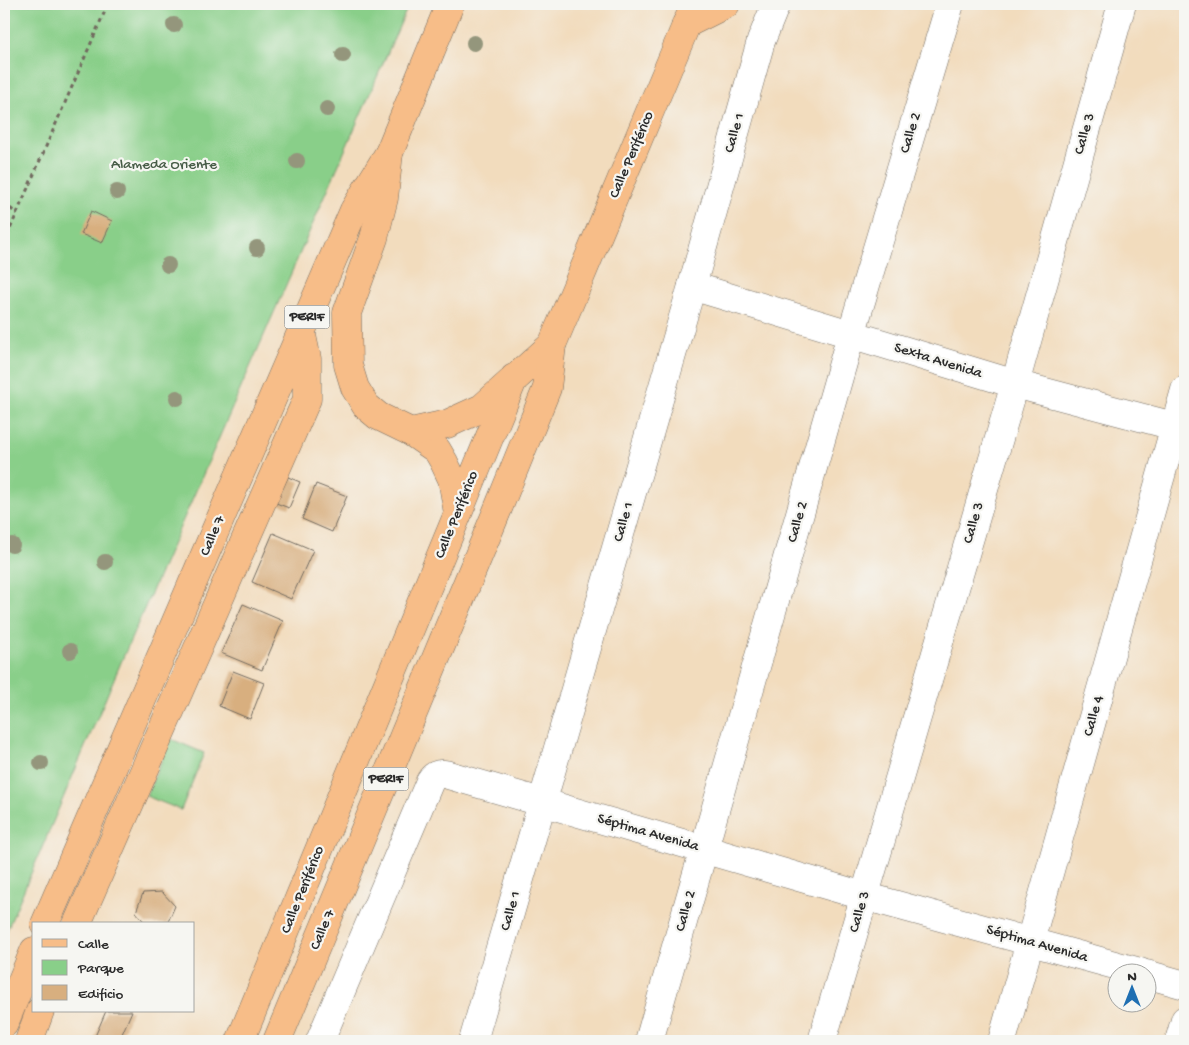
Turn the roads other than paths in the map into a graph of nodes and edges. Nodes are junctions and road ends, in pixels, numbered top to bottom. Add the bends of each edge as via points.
1 (450, 4) edge
2 (726, 4) edge
3 (776, 4) edge
4 (950, 4) edge
5 (1122, 4) edge
6 (691, 14) edge
7 (389, 153) junction
8 (692, 286) junction
9 (301, 331) junction
10 (851, 335) junction
11 (552, 345) junction
12 (514, 378) junction
13 (1015, 384) junction
14 (1185, 390) edge
15 (1180, 428) edge
16 (412, 432) junction
17 (458, 513) junction
18 (542, 802) junction
19 (704, 849) junction
20 (864, 896) junction
21 (46, 922) edge
22 (78, 922) edge
23 (1031, 942) junction
24 (32, 956) edge
25 (1106, 963) edge
26 (1156, 977) edge
27 (1185, 985) edge
28 (40, 1012) edge
29 (1185, 1020) edge
30 (4, 1024) edge
31 (29, 1041) edge
32 (240, 1041) edge
33 (277, 1041) edge
34 (320, 1041) edge
35 (473, 1041) edge
36 (649, 1041) edge
37 (822, 1041) edge
38 (1002, 1041) edge
39 (1179, 1041) edge

1 - 7 main road, PERIF
2 - 6 main road
3 - 8 street, Calle 1 via 762,41
4 - 10 street, Calle 2
5 - 13 street, Calle 3
6 - 11 main road, Calle Periférico / PERIF
7 - 9 main road, Calle 7 / PERIF via 354,210
7 - 16 main road via 384,198 374,238 347,313 348,365 354,388 366,406 378,416
8 - 10 street, Sexta Avenida
8 - 18 street, Calle 1
9 - 21 main road, Calle 7 / PERIF
9 - 22 main road via 307,360 307,399
10 - 13 street, Sexta Avenida
10 - 19 street, Calle 2
11 - 12 main road, Calle Periférico
11 - 33 main road, Calle 7 / PERIF via 547,388
12 - 16 main road via 482,408 447,424
12 - 17 main road, Calle Periférico
13 - 15 street, Sexta Avenida
13 - 20 street, Calle 3
14 - 15 street, Calle 4
15 - 23 street, Calle 4
16 - 17 main road via 437,450 444,462 452,479
17 - 32 main road, Calle Periférico
18 - 19 street, Séptima Avenida
18 - 34 street, Séptima Avenida via 445,774 433,776
18 - 35 street, Calle 1
19 - 20 street, Séptima Avenida
19 - 36 street, Calle 2
20 - 23 street, Séptima Avenida
20 - 37 street, Calle 3
23 - 25 street, Séptima Avenida
23 - 38 street, Calle 4
24 - 30 main road
26 - 27 street
28 - 31 main road
29 - 39 street

